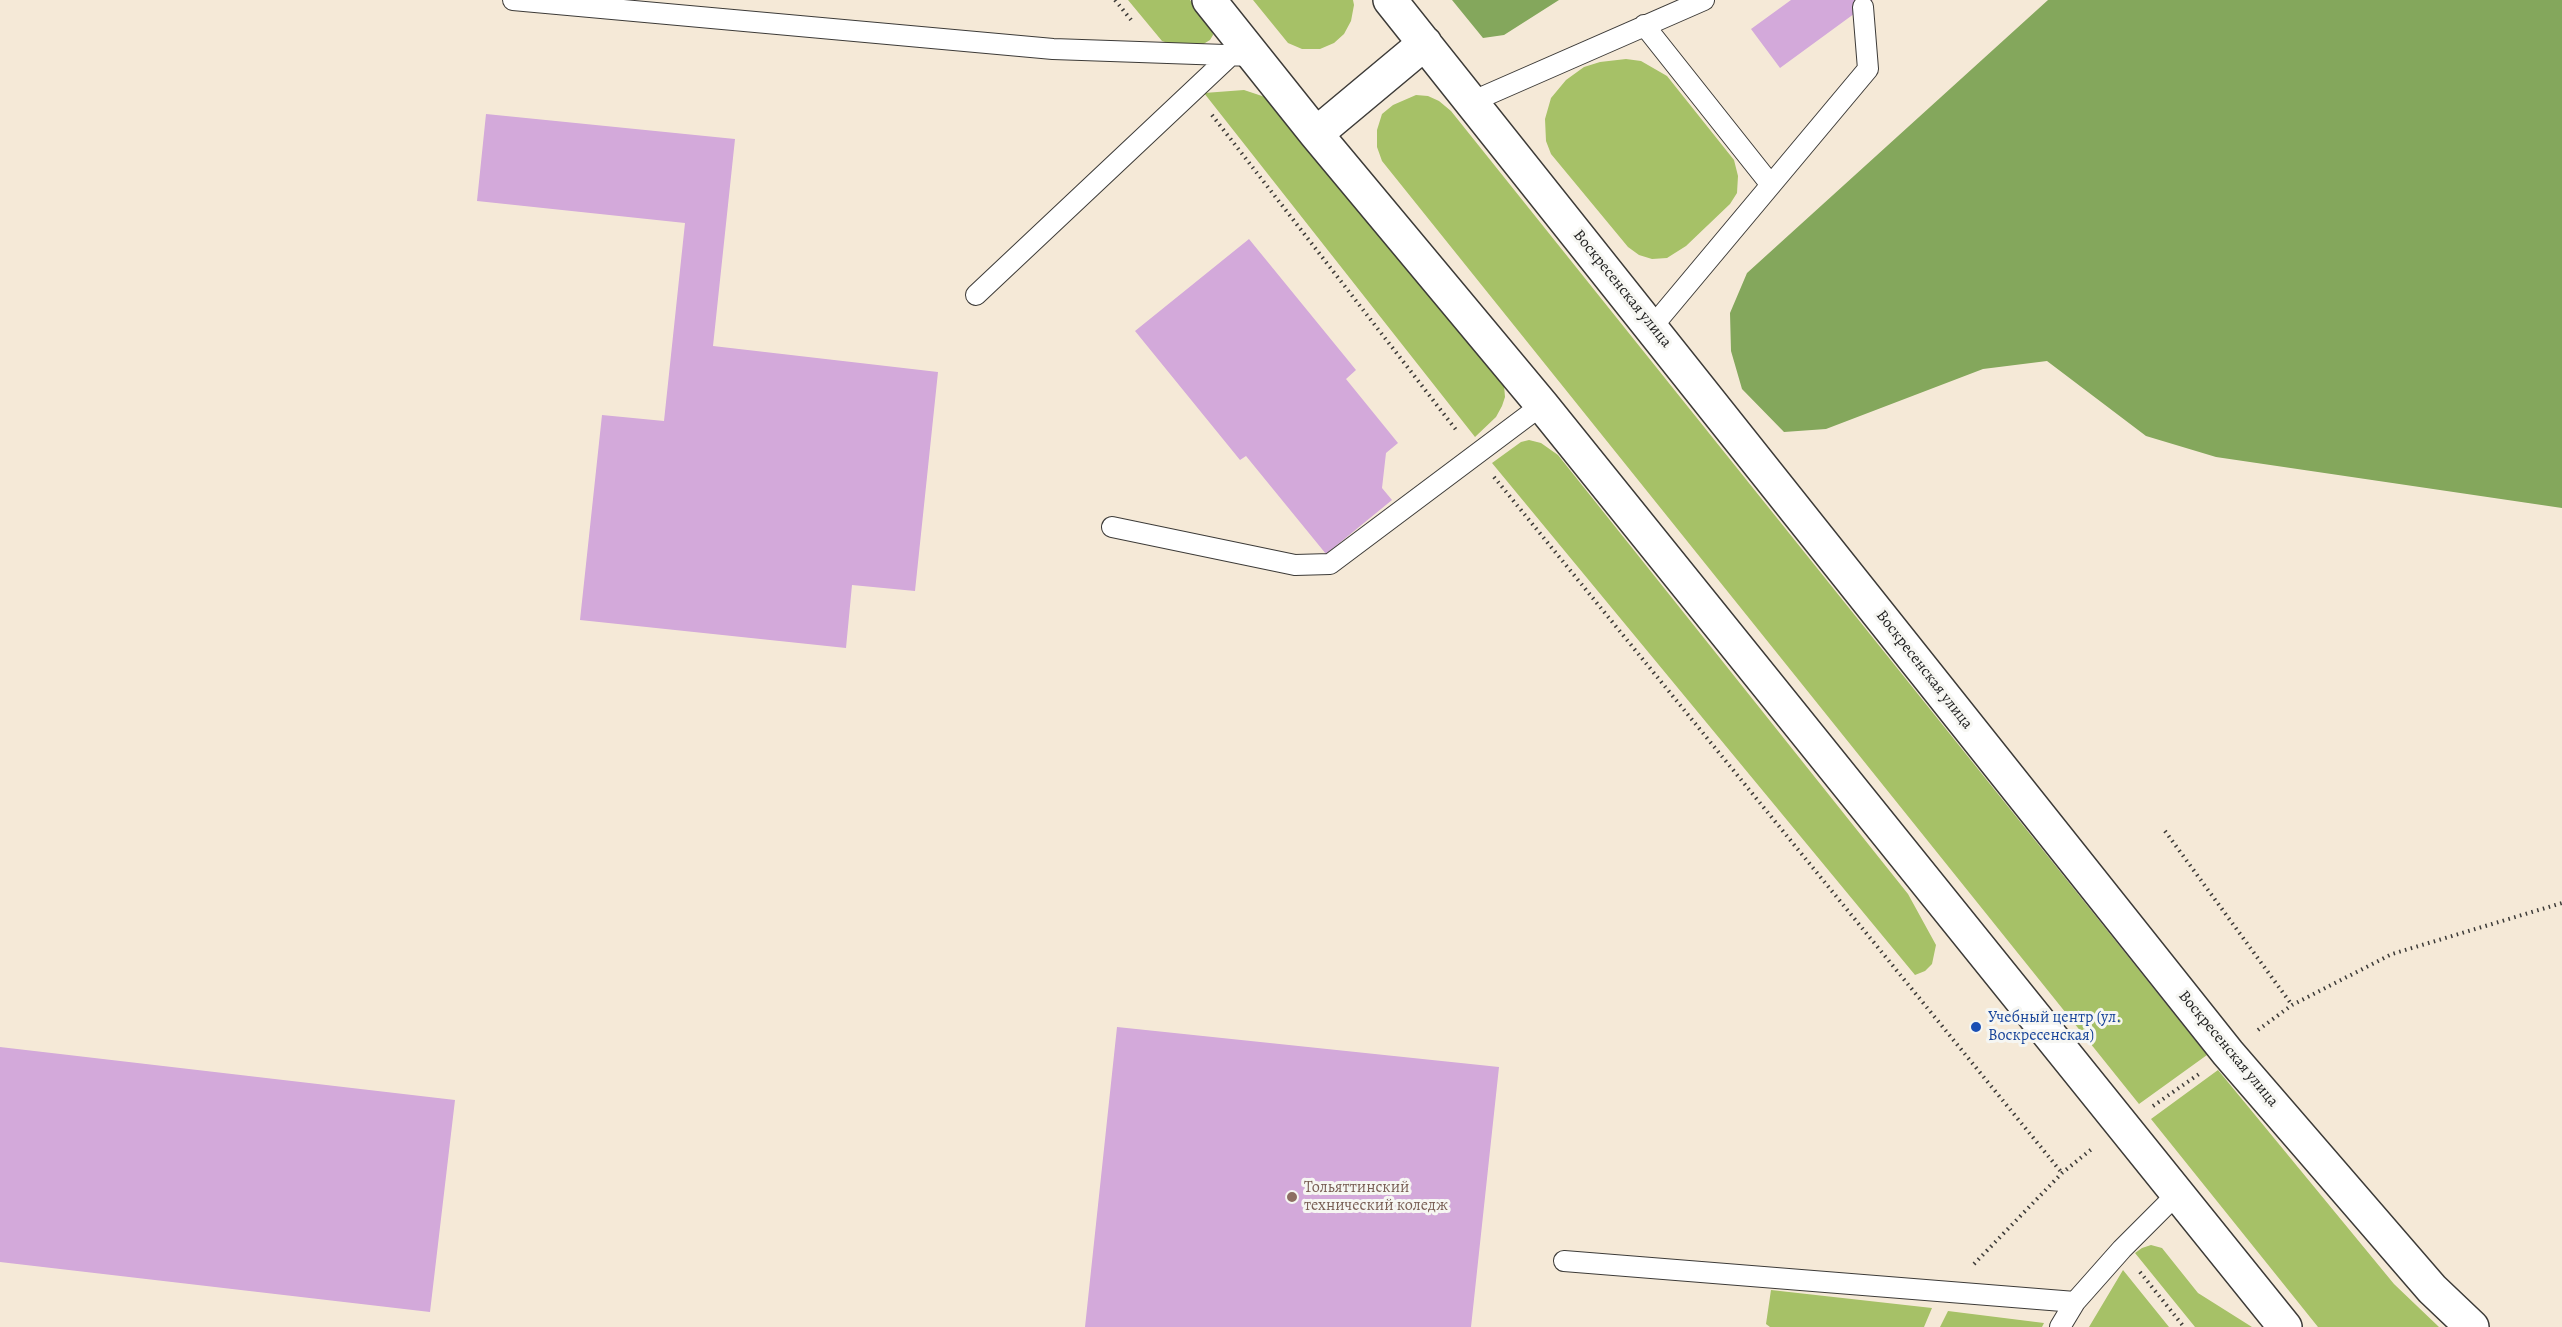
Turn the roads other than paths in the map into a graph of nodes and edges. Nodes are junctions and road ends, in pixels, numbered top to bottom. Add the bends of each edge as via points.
1 (513, 0) edge
2 (1209, 0) edge
3 (1390, 0) edge
4 (1704, 0) edge
5 (1863, 7) dead end
6 (1644, 25) junction
7 (1425, 43) junction
8 (1242, 56) junction
9 (1472, 102) junction
10 (1316, 134) junction
11 (1771, 185) junction
12 (976, 295) dead end
13 (1652, 327) junction
14 (1542, 405) junction
15 (1112, 527) dead end
16 (2177, 1194) junction
17 (1564, 1261) dead end
18 (2074, 1302) junction
19 (2060, 1327) edge
20 (2285, 1327) edge
21 (2472, 1327) edge

1 - 8 lane via 1053,49
2 - 8 main road
3 - 7 main road, Воскресенская улица
4 - 6 lane
5 - 11 lane via 1868,69
6 - 9 lane
6 - 11 lane
7 - 9 main road, Воскресенская улица
7 - 10 main road
8 - 10 main road
8 - 12 lane via 1193,90
9 - 13 main road, Воскресенская улица
10 - 14 main road
11 - 13 lane
13 - 21 main road, Воскресенская улица via 2228,1053 2432,1289
14 - 15 lane via 1330,564 1295,565
14 - 16 main road
16 - 18 lane
16 - 20 main road
17 - 18 lane
18 - 19 lane

